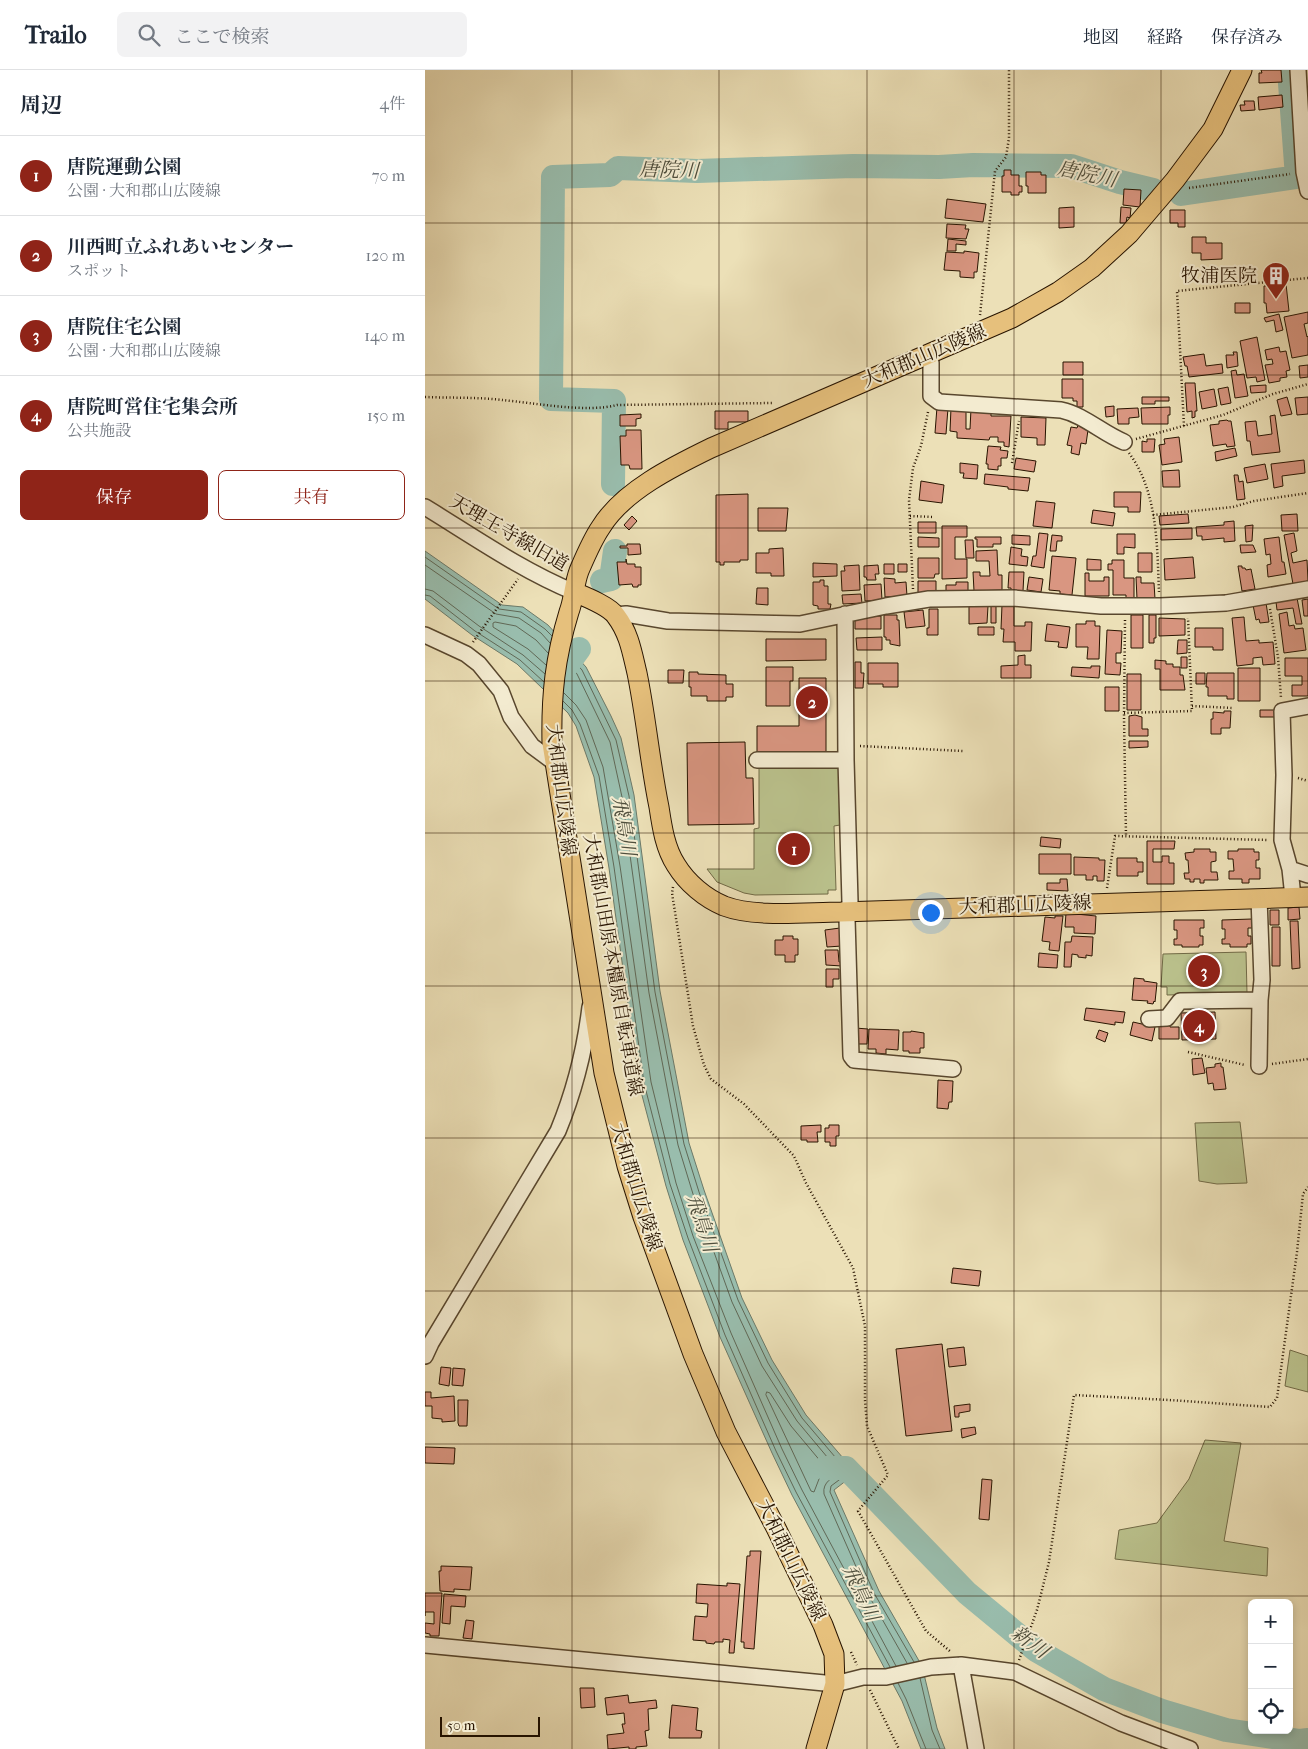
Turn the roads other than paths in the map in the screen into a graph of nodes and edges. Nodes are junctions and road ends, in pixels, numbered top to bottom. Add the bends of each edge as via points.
1 (1242, 70) edge
2 (1298, 70) edge
3 (1308, 191) edge
4 (929, 354) junction
5 (1124, 442) road end
6 (425, 507) edge
7 (1308, 589) edge
8 (574, 592) junction
9 (845, 614) junction
10 (615, 615) junction
11 (425, 634) edge
12 (1308, 706) edge
13 (847, 753) junction
14 (757, 760) dead end
15 (555, 763) junction
16 (1290, 869) junction
17 (1308, 875) edge
18 (1300, 897) edge
19 (1259, 898) junction
20 (849, 911) junction
21 (591, 995) junction
22 (1260, 1000) junction
23 (1149, 1019) dead end
24 (1259, 1066) road end
25 (953, 1069) dead end
26 (604, 1073) junction
27 (576, 1074) junction
28 (425, 1356) edge
29 (425, 1645) edge
30 (961, 1665) junction
31 (835, 1684) junction
32 (816, 1749) edge
33 (976, 1749) edge
34 (1190, 1749) edge

1 - 4 main road, 大和郡山広陵線 via 1213,129 1171,186 1129,234 1092,268 1012,318
2 - 3 street
4 - 5 street via 931,396 939,402 1061,410 1073,413
4 - 8 main road, 大和郡山広陵線 via 711,448 643,486 601,526 579,573
6 - 8 street, 天理王寺線旧道 via 525,569
7 - 9 street via 1226,603 1125,606 1014,598 929,600
8 - 10 main road, 大和郡山広陵線
8 - 15 main road, 大和郡山広陵線 via 554,677 551,707
9 - 10 street via 801,624 668,621
9 - 13 street
10 - 20 main road, 大和郡山広陵線 via 629,638 664,836 669,853 688,881 706,897 744,911
11 - 15 street via 479,664 501,691 511,717 532,746
12 - 16 street via 1282,711 1282,840
13 - 14 street
13 - 20 street
15 - 21 main road, 大和郡山広陵線
16 - 17 street
16 - 18 street
18 - 19 main road, 大和郡山広陵線
19 - 20 main road, 大和郡山広陵線
19 - 22 street via 1263,980
20 - 25 street via 851,1056 854,1060
21 - 26 main road, 大和郡山広陵線
21 - 27 street
22 - 23 street via 1180,1001 1167,1018
22 - 24 street
26 - 27 street via 588,1069
26 - 31 main road, 大和郡山広陵線 via 643,1217 693,1354 726,1432 823,1625 834,1654
27 - 28 street via 558,1131
29 - 31 street
30 - 31 street via 931,1667 886,1677 863,1677
30 - 33 street
30 - 34 street via 1015,1672 1121,1723
31 - 32 main road, 大和郡山広陵線

